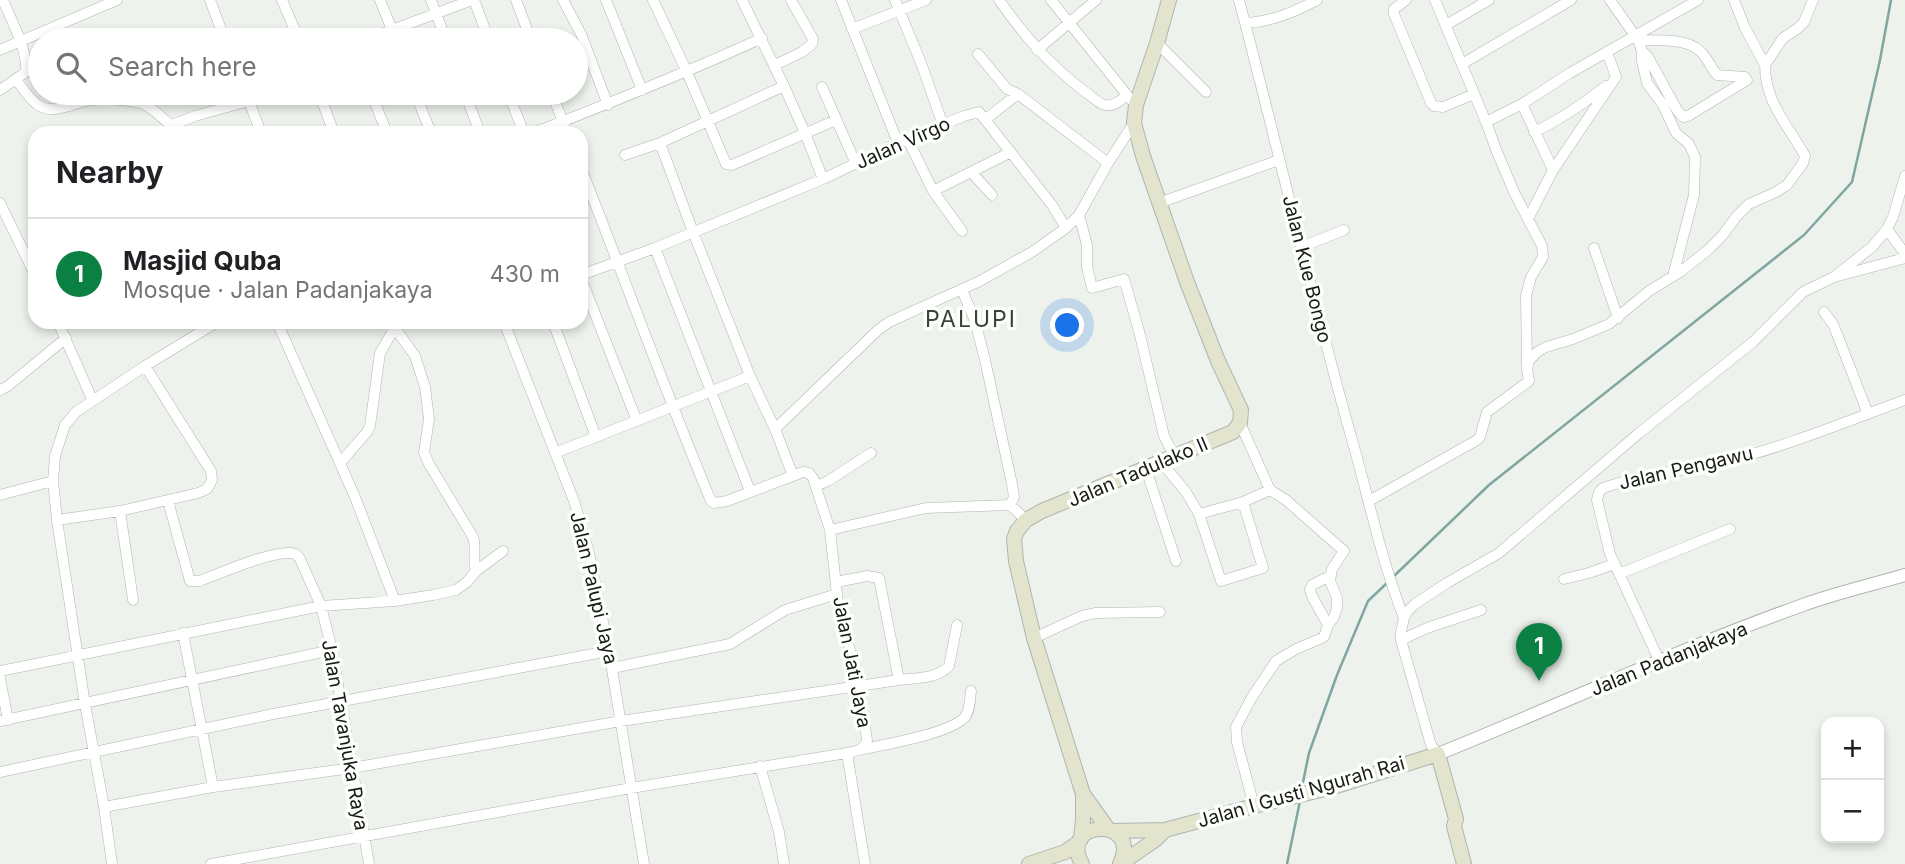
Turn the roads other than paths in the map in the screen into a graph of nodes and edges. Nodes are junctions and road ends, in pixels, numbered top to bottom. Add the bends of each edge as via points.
1 (3, 0) edge
2 (117, 0) edge
3 (209, 0) edge
4 (282, 0) edge
5 (380, 0) edge
6 (430, 0) edge
7 (473, 0) edge
8 (516, 0) edge
9 (563, 0) edge
10 (606, 0) edge
11 (653, 0) edge
12 (742, 0) edge
13 (791, 0) edge
14 (841, 0) edge
15 (895, 0) edge
16 (926, 0) edge
17 (999, 0) edge
18 (1051, 0) edge
19 (1096, 0) edge
20 (1169, 0) edge
21 (1239, 0) edge
22 (1317, 0) edge
23 (1406, 0) edge
24 (1435, 0) edge
25 (1489, 0) edge
26 (1571, 0) edge
27 (1610, 0) edge
28 (1699, 0) edge
29 (1734, 0) edge
30 (1813, 0) edge
31 (899, 11) junction
32 (436, 13) junction
33 (1245, 23) junction
34 (1069, 24) junction
35 (1446, 25) junction
36 (52, 28) edge
37 (220, 28) edge
38 (294, 28) edge
39 (391, 28) edge
40 (407, 28) edge
41 (442, 28) edge
42 (484, 28) edge
43 (526, 28) edge
44 (578, 28) edge
45 (852, 29) junction
46 (762, 38) junction
47 (1636, 38) junction
48 (28, 39) edge
49 (20, 42) junction
50 (1157, 43) junction
51 (0, 50) edge
52 (1038, 50) junction
53 (1642, 51) junction
54 (588, 52) edge
55 (1607, 52) junction
56 (978, 54) dead end
57 (1462, 64) junction
58 (775, 65) junction
59 (1765, 65) junction
60 (687, 72) junction
61 (16, 80) junction
62 (1612, 82) junction
63 (784, 86) junction
64 (822, 87) dead end
65 (0, 90) edge
66 (642, 90) junction
67 (1206, 92) dead end
68 (1018, 94) junction
69 (1474, 94) junction
70 (28, 96) edge
71 (1131, 100) junction
72 (1522, 104) junction
73 (40, 105) edge
74 (70, 105) edge
75 (145, 105) edge
76 (225, 105) edge
77 (250, 105) edge
78 (324, 105) edge
79 (376, 105) edge
80 (420, 105) edge
81 (470, 105) edge
82 (514, 105) edge
83 (557, 105) edge
84 (608, 105) junction
85 (986, 119) junction
86 (836, 120) junction
87 (563, 122) junction
88 (708, 122) junction
89 (1486, 122) junction
90 (1134, 123) junction
91 (943, 125) junction
92 (258, 126) edge
93 (331, 126) edge
94 (384, 126) edge
95 (428, 126) edge
96 (477, 126) edge
97 (521, 126) edge
98 (552, 126) edge
99 (564, 126) edge
100 (1534, 132) junction
101 (805, 133) junction
102 (903, 141) junction
103 (660, 143) junction
104 (1011, 152) junction
105 (625, 155) dead end
106 (1279, 160) junction
107 (1108, 163) junction
108 (856, 164) junction
109 (1553, 170) junction
110 (971, 172) junction
111 (1905, 176) edge
112 (822, 179) junction
113 (588, 186) edge
114 (933, 191) junction
115 (992, 195) dead end
116 (0, 203) edge
117 (1159, 203) junction
118 (1079, 215) junction
119 (1528, 219) junction
120 (1066, 228) junction
121 (1887, 229) junction
122 (1344, 230) dead end
123 (962, 231) dead end
124 (693, 232) junction
125 (1301, 247) junction
126 (655, 248) junction
127 (1594, 248) dead end
128 (1905, 256) edge
129 (28, 261) edge
130 (619, 263) junction
131 (588, 274) edge
132 (1673, 276) junction
133 (1834, 277) junction
134 (962, 290) junction
135 (588, 295) edge
136 (1824, 312) dead end
137 (1618, 318) junction
138 (62, 329) edge
139 (206, 329) edge
140 (280, 329) edge
141 (393, 329) edge
142 (398, 329) edge
143 (507, 329) edge
144 (555, 329) edge
145 (66, 338) junction
146 (145, 366) junction
147 (1527, 369) junction
148 (750, 376) junction
149 (0, 390) edge
150 (710, 393) junction
151 (92, 399) junction
152 (1905, 400) edge
153 (672, 407) junction
154 (1868, 414) junction
155 (637, 421) junction
156 (1240, 423) junction
157 (775, 429) junction
158 (596, 437) junction
159 (555, 453) junction
160 (871, 453) dead end
161 (1168, 460) junction
162 (340, 463) junction
163 (1146, 469) junction
164 (793, 476) junction
165 (1589, 477) junction
166 (53, 481) junction
167 (816, 486) junction
168 (750, 491) junction
169 (1270, 491) junction
170 (0, 495) edge
171 (1598, 496) junction
172 (1369, 500) junction
173 (168, 501) junction
174 (1243, 502) junction
175 (1010, 505) junction
176 (120, 511) junction
177 (1199, 514) junction
178 (57, 520) junction
179 (1026, 520) junction
180 (1730, 529) dead end
181 (830, 530) junction
182 (503, 551) dead end
183 (1176, 561) dead end
184 (1617, 569) junction
185 (476, 571) junction
186 (1905, 575) edge
187 (1330, 576) junction
188 (1564, 579) dead end
189 (836, 582) junction
190 (837, 594) junction
191 (132, 600) dead end
192 (396, 601) junction
193 (321, 606) junction
194 (1481, 610) dead end
195 (1160, 612) dead end
196 (1404, 618) junction
197 (957, 625) dead end
198 (1328, 625) junction
199 (183, 633) junction
200 (1034, 638) junction
201 (1401, 640) junction
202 (332, 650) junction
203 (609, 651) junction
204 (78, 655) junction
205 (1660, 660) junction
206 (612, 668) junction
207 (0, 671) edge
208 (0, 678) edge
209 (899, 680) junction
210 (191, 681) junction
211 (859, 686) junction
212 (971, 691) dead end
213 (340, 702) junction
214 (85, 704) junction
215 (4, 720) edge
216 (621, 721) junction
217 (202, 729) junction
218 (859, 750) junction
219 (1433, 752) junction
220 (95, 753) junction
221 (847, 753) junction
222 (761, 766) junction
223 (352, 768) junction
224 (0, 772) edge
225 (213, 788) junction
226 (631, 788) junction
227 (1083, 794) junction
228 (1254, 806) junction
229 (104, 807) junction
230 (1111, 830) junction
231 (1165, 830) junction
232 (364, 836) junction
233 (1080, 840) junction
234 (112, 864) edge
235 (211, 864) edge
236 (369, 864) edge
237 (644, 864) edge
238 (784, 864) edge
239 (865, 864) edge
240 (1029, 864) edge
241 (1082, 864) edge
242 (1120, 864) edge
243 (1464, 864) edge

1 - 49 street
2 - 36 street
3 - 37 street
4 - 38 street
5 - 39 street
6 - 32 street
7 - 32 street
7 - 42 street
8 - 43 street
9 - 44 street
10 - 66 street
11 - 60 street
12 - 46 street
13 - 58 street via 812,44
14 - 45 street
15 - 31 street
16 - 31 street
17 - 52 street
18 - 34 street
19 - 34 street
20 - 50 main road
21 - 33 street, Jalan Kue Bongo
22 - 33 street via 1267,20
23 - 69 street via 1394,14 1431,103 1443,107
24 - 35 street
25 - 35 street
26 - 57 street
27 - 47 street
28 - 47 street
29 - 59 street
30 - 59 street via 1804,22 1783,38
31 - 45 street
31 - 91 street
32 - 40 street
32 - 41 street
33 - 106 street, Jalan Kue Bongo
34 - 52 street
34 - 71 street
35 - 57 street
45 - 102 street
46 - 58 street
46 - 60 street
47 - 53 street
47 - 53 street via 1694,47 1717,75 1746,80 1683,117
47 - 55 street
48 - 49 street
49 - 51 street
49 - 61 street via 27,64 26,72
50 - 67 street
50 - 71 main road
52 - 71 street via 1102,104
53 - 132 street via 1647,83 1695,158 1694,195
54 - 84 street
55 - 62 street via 1616,77
55 - 72 street
56 - 68 street via 1007,89
57 - 69 street
58 - 63 street
59 - 132 street via 1771,98 1805,160 1787,185 1749,204 1719,239
60 - 66 street
60 - 88 street
61 - 65 street
61 - 70 street
62 - 100 street via 1577,109
62 - 109 street
63 - 88 street
63 - 101 street
64 - 86 street
66 - 84 street
68 - 85 street
68 - 107 street
69 - 89 street
71 - 90 main road
72 - 89 street
72 - 100 street
73 - 74 street via 57,109
75 - 76 street via 172,125
77 - 92 street
78 - 93 street
79 - 94 street
80 - 95 street
81 - 96 street
82 - 97 street
83 - 87 street
84 - 87 street
85 - 91 street, Jalan Virgo via 979,112
85 - 104 street
86 - 101 street
86 - 108 street
87 - 98 street
87 - 99 street
88 - 101 street via 729,166
88 - 103 street
89 - 119 street
90 - 107 street
90 - 117 main road
91 - 102 street, Jalan Virgo
100 - 109 street
101 - 112 street
102 - 108 street, Jalan Virgo
102 - 114 street
103 - 105 street
103 - 124 street
104 - 110 street
104 - 120 street
106 - 117 street
106 - 125 street, Jalan Kue Bongo
107 - 118 street
108 - 112 street, Jalan Virgo
109 - 119 street
110 - 114 street
110 - 115 street
111 - 121 street
112 - 124 street, Jalan Virgo
113 - 130 street
114 - 123 street
116 - 129 street
117 - 156 main road via 1241,410
118 - 120 street
118 - 161 street via 1092,288 1124,279
119 - 147 street via 1541,241 1543,257 1526,296
120 - 134 street
121 - 128 street
121 - 133 street
122 - 125 street
124 - 126 street, Jalan Virgo
124 - 148 street
125 - 172 street, Jalan Kue Bongo
126 - 130 street, Jalan Virgo
126 - 150 street
127 - 137 street
128 - 133 street
130 - 131 street, Jalan Virgo
130 - 153 street
132 - 137 street
133 - 165 street via 1803,292 1753,342
134 - 157 street via 878,330
134 - 175 street via 985,360 1012,484
135 - 155 street
136 - 154 street via 1833,324
137 - 147 street via 1546,347 1532,357
138 - 145 street
139 - 146 street
140 - 162 street
141 - 162 street via 380,353 370,426
142 - 185 street via 415,356 425,387 429,419 424,452 473,537
143 - 159 street, Jalan Palupi Jaya
144 - 158 street
145 - 149 street
145 - 151 street
146 - 151 street
146 - 173 street via 212,475 207,489
147 - 172 street via 1529,381 1487,412 1477,440
148 - 150 street
148 - 157 street
150 - 153 street
150 - 168 street
151 - 166 street via 65,425
152 - 154 street, Jalan Pengawu
153 - 155 street
153 - 168 street via 711,501 722,503
154 - 171 street, Jalan Pengawu via 1723,462 1629,480 1603,488
155 - 158 street
156 - 161 main road, Jalan Tadulako II via 1233,432
156 - 169 street
157 - 164 street
158 - 159 street
159 - 203 street, Jalan Palupi Jaya via 588,549
160 - 167 street
161 - 163 main road, Jalan Tadulako II
161 - 177 street
162 - 192 street
163 - 179 main road, Jalan Tadulako II
163 - 183 street
164 - 167 street via 808,473
164 - 168 street
165 - 171 street
165 - 196 street via 1499,553 1415,604
166 - 170 street
166 - 178 street
167 - 181 street
169 - 174 street
169 - 187 street via 1344,551
171 - 184 street, Jalan Pengawu
172 - 196 street, Jalan Kue Bongo
173 - 176 street
173 - 193 street, Jalan Tavanjuka Raya via 190,581 292,553 300,559
174 - 177 street
174 - 177 street via 1263,568 1222,582
175 - 179 street
175 - 181 street via 926,508
176 - 178 street
176 - 191 street
178 - 204 street
179 - 200 main road via 1017,531 1014,548
180 - 184 street
181 - 189 street, Jalan Jati Jaya
182 - 185 street
184 - 188 street
184 - 205 street, Jalan Pengawu
185 - 192 street via 456,590
186 - 205 street, Jalan Padanjakaya via 1804,605
187 - 198 street via 1337,608
187 - 198 street via 1310,590
189 - 190 street, Jalan Jati Jaya
189 - 209 street via 879,578
190 - 206 street via 785,610 730,644
190 - 211 street, Jalan Jati Jaya
192 - 193 street
193 - 199 street
193 - 202 street, Jalan Tavanjuka Raya
194 - 201 street
195 - 200 street via 1096,612
196 - 201 street
197 - 209 street via 947,668 935,675
198 - 228 street via 1324,637 1276,661 1236,727
199 - 204 street
199 - 210 street
200 - 227 main road
201 - 219 street
202 - 210 street
202 - 213 street, Jalan Tavanjuka Raya
203 - 206 street, Jalan Palupi Jaya
203 - 213 street
204 - 207 street
204 - 214 street
205 - 219 street, Jalan Padanjakaya via 1527,718
206 - 216 street, Jalan Palupi Jaya
208 - 215 street
209 - 211 street
210 - 214 street
210 - 217 street
211 - 216 street
211 - 218 street, Jalan Jati Jaya via 867,740
212 - 218 street via 963,720 919,738
213 - 217 street
213 - 223 street, Jalan Tavanjuka Raya
214 - 215 street
214 - 220 street
216 - 223 street
216 - 226 street, Jalan Palupi Jaya
217 - 220 street
217 - 225 street
218 - 221 street, Jalan Jati Jaya
219 - 228 main road, Jalan I Gusti Ngurah Rai via 1333,787
219 - 243 main road via 1456,819
220 - 224 street
220 - 229 street
221 - 222 street
221 - 239 street, Jalan Jati Jaya
222 - 226 street
222 - 238 street
223 - 225 street
223 - 232 street, Jalan Tavanjuka Raya
225 - 229 street
226 - 232 street
226 - 237 street, Jalan Palupi Jaya
227 - 230 main road
227 - 233 main road
228 - 231 main road, Jalan I Gusti Ngurah Rai
229 - 234 street
230 - 231 main road, Jalan I Gusti Ngurah Rai
230 - 233 main road via 1096,828
230 - 242 main road via 1122,842
231 - 242 main road, Jalan I Gusti Ngurah Rai
232 - 235 street
232 - 236 street, Jalan Tavanjuka Raya
233 - 240 main road via 1065,852
233 - 241 main road

